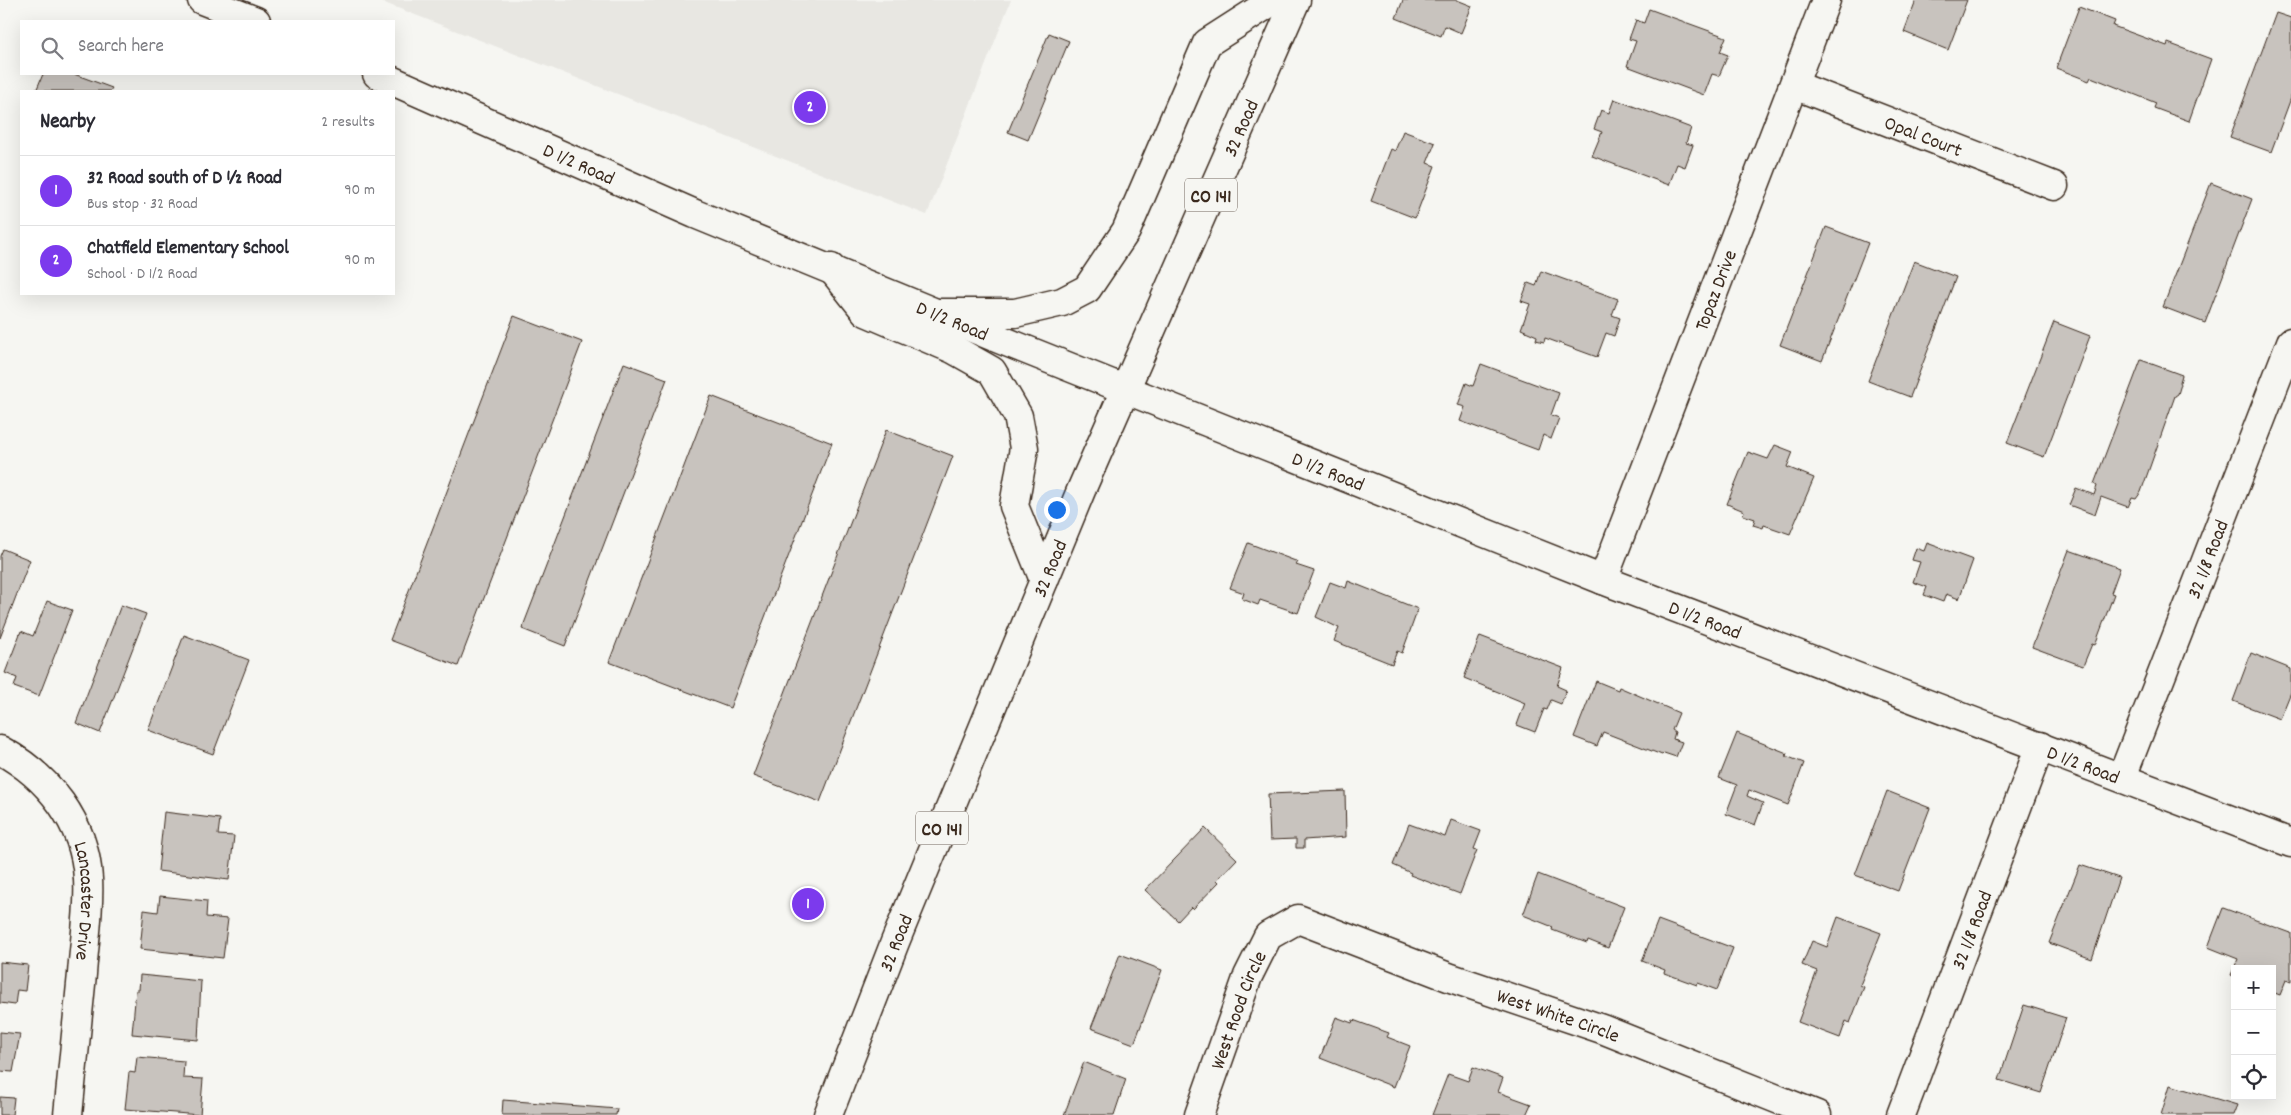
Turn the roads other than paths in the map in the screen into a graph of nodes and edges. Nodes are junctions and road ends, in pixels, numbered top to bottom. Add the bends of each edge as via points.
1 (202, 0) edge
2 (1274, 0) edge
3 (1296, 0) edge
4 (1826, 0) edge
5 (253, 20) edge
6 (379, 75) edge
7 (1794, 85) junction
8 (2054, 186) dead end
9 (831, 268) junction
10 (938, 313) junction
11 (2291, 342) edge
12 (1125, 390) junction
13 (1044, 580) junction
14 (1603, 580) junction
15 (2040, 746) junction
16 (0, 750) edge
17 (2122, 777) junction
18 (2291, 843) edge
19 (1298, 920) joint
20 (68, 1115) edge
21 (828, 1115) edge
22 (1199, 1115) edge
23 (1817, 1115) edge
24 (1901, 1115) edge

1 - 5 main road
2 - 10 main road via 1207,43 1126,231 1087,289 1062,302 1015,312
3 - 12 main road, 32 Road / CO 141
4 - 7 main road, Topaz Drive
6 - 9 main road, D 1/2 Road via 695,214
7 - 8 main road, Opal Court
7 - 14 main road, Topaz Drive
9 - 10 main road, D 1/2 Road
9 - 13 main road via 866,312 953,349 992,370 1018,416 1024,448 1014,506
10 - 12 main road, D 1/2 Road
11 - 17 main road, 32 1/8 Road
12 - 13 main road, 32 Road / CO 141
12 - 14 main road, D 1/2 Road
13 - 21 main road, 32 Road / CO 141 via 898,933
14 - 15 main road, D 1/2 Road
15 - 17 main road, D 1/2 Road
15 - 24 main road, 32 1/8 Road
16 - 20 main road, Lancaster Drive via 37,774 55,793 72,822 85,856 88,899
17 - 18 main road, D 1/2 Road
19 - 22 main road, West Rood Circle via 1268,936 1252,968
19 - 23 main road, West White Circle via 1451,978 1602,1029

